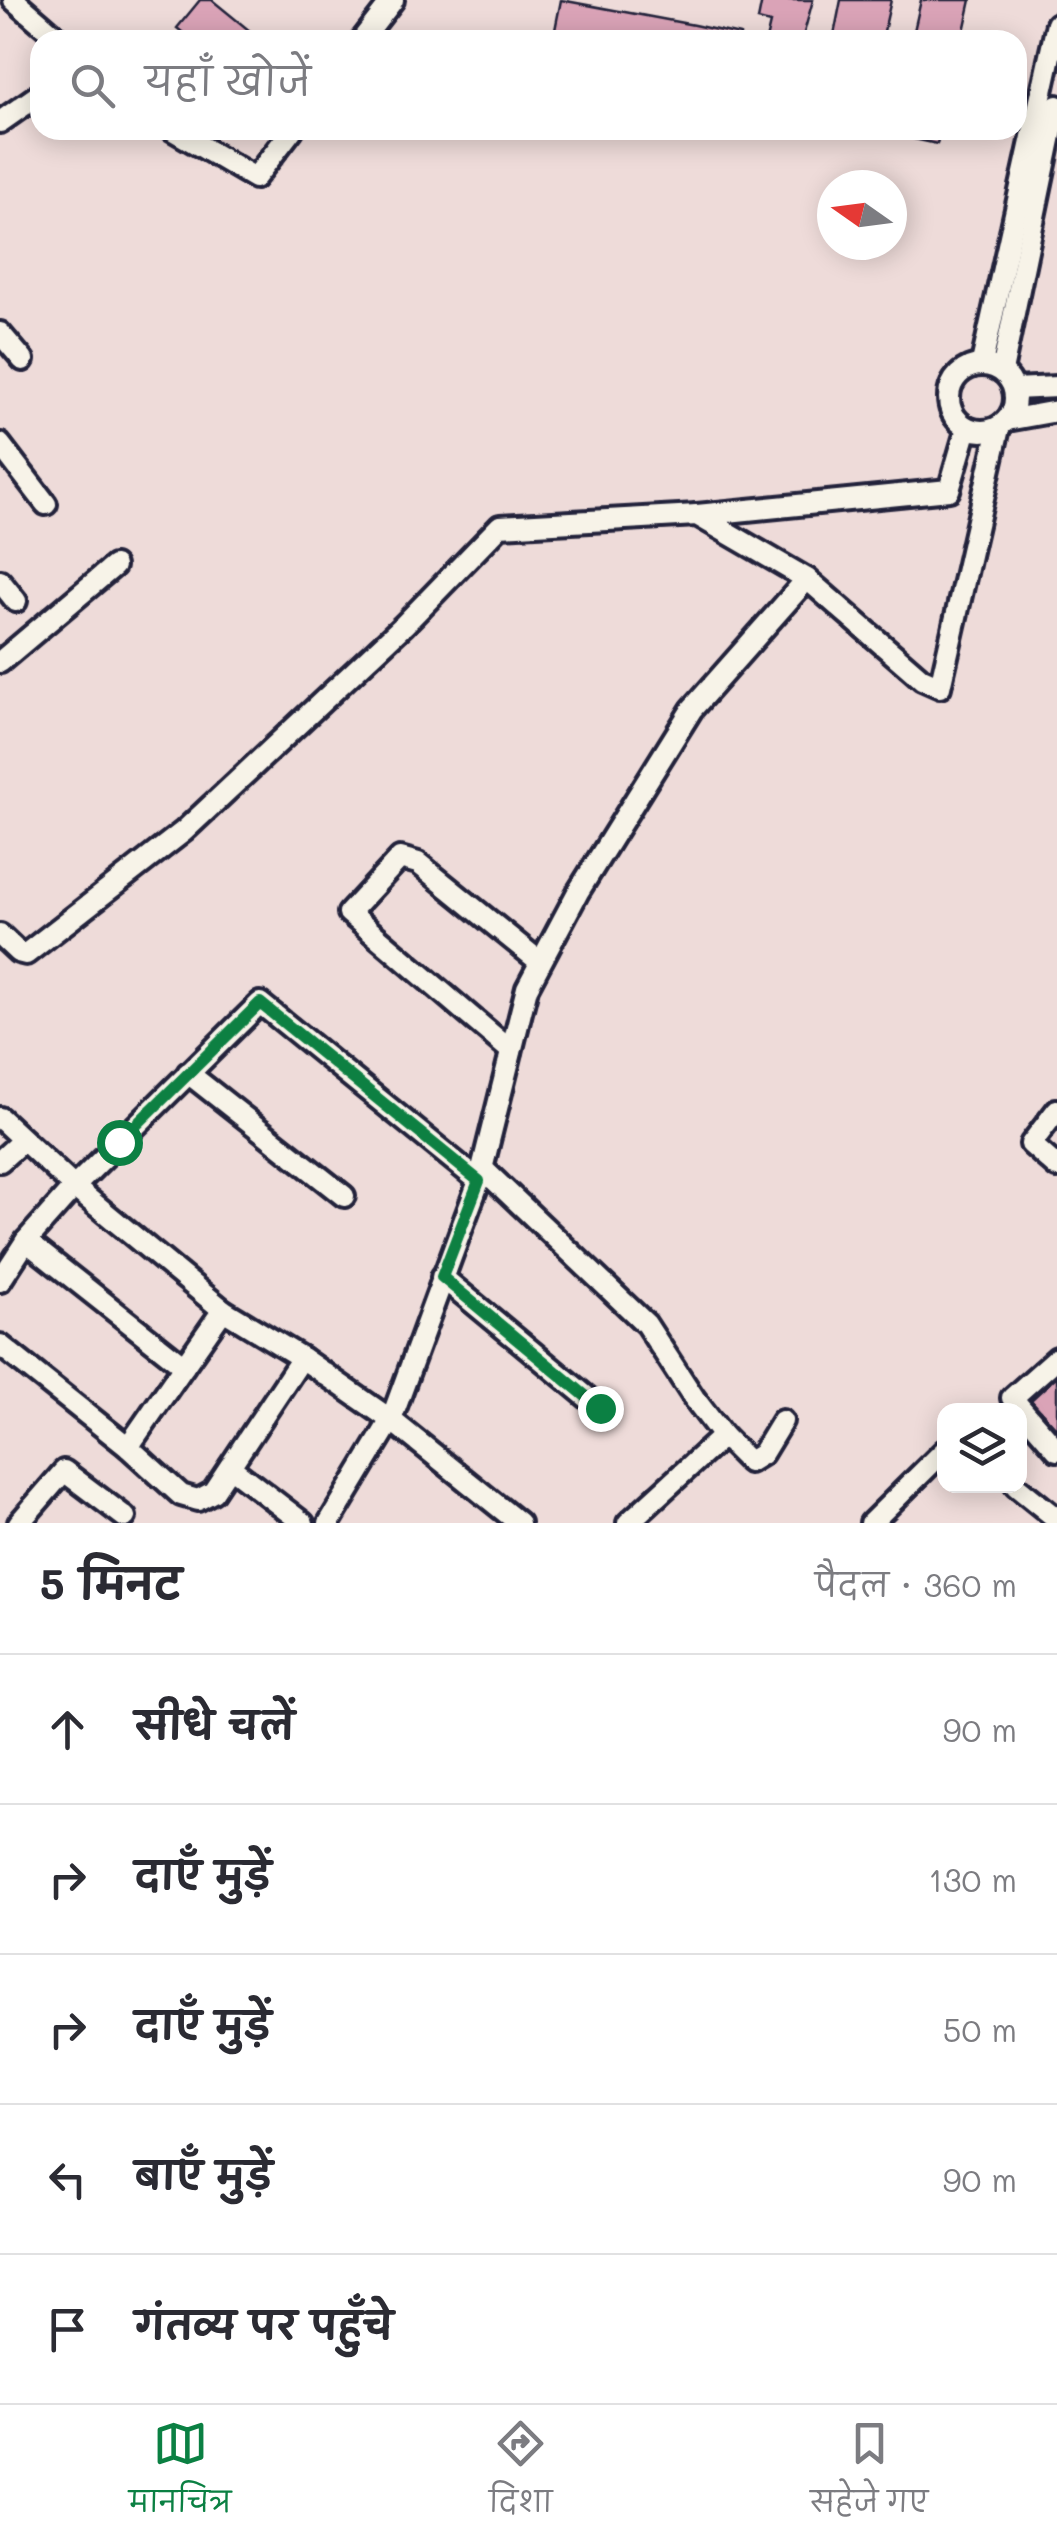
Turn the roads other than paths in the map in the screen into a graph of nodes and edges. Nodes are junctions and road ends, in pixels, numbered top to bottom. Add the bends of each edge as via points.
1 (14, 0) edge
2 (394, 0) edge
3 (1057, 24) edge
4 (48, 30) edge
5 (370, 30) edge
6 (30, 101) edge
7 (1057, 106) edge
8 (0, 122) edge
9 (190, 140) edge
10 (284, 140) edge
11 (0, 333) edge
12 (23, 360) dead end
13 (992, 367) junction
14 (1057, 387) edge
15 (1014, 389) junction
16 (1057, 411) edge
17 (1003, 424) junction
18 (967, 428) junction
19 (0, 444) edge
20 (46, 504) dead end
21 (697, 516) junction
22 (114, 566) dead end
23 (807, 579) junction
24 (0, 582) edge
25 (16, 601) dead end
26 (0, 662) edge
27 (0, 935) edge
28 (540, 962) junction
29 (511, 1051) junction
30 (188, 1073) junction
31 (1057, 1110) edge
32 (0, 1118) edge
33 (23, 1140) junction
34 (0, 1161) edge
35 (1057, 1167) edge
36 (481, 1175) junction
37 (74, 1187) junction
38 (344, 1196) dead end
39 (26, 1242) junction
40 (442, 1277) junction
41 (0, 1280) edge
42 (223, 1310) junction
43 (0, 1346) edge
44 (302, 1358) junction
45 (1057, 1358) edge
46 (184, 1366) junction
47 (600, 1408) dead end
48 (391, 1420) junction
49 (782, 1420) dead end
50 (723, 1436) junction
51 (128, 1447) junction
52 (1057, 1450) edge
53 (937, 1457) edge
54 (230, 1467) junction
55 (1025, 1493) edge
56 (496, 1506) junction
57 (124, 1518) dead end
58 (1057, 1519) edge
59 (19, 1523) edge
60 (304, 1523) edge
61 (330, 1523) edge
62 (480, 1523) edge
63 (519, 1523) edge
64 (628, 1523) edge
65 (870, 1523) edge

1 - 4 street
2 - 5 street
3 - 13 street
6 - 8 street
7 - 13 street
9 - 10 street via 255,178
11 - 12 street
13 - 15 street
13 - 18 street via 960,372 949,391 952,413
14 - 15 street
15 - 17 street via 1013,411
16 - 17 street
17 - 18 street via 977,432
17 - 23 street via 940,688
18 - 21 street via 949,490
19 - 20 street
21 - 23 street
21 - 27 street via 500,526 184,830 26,954
22 - 26 street
23 - 28 street via 692,709
24 - 25 street
28 - 29 street via 526,988
28 - 29 street via 418,862 400,858 349,913
29 - 36 street
30 - 36 street via 260,1003
30 - 37 street
30 - 38 street
31 - 35 street via 1031,1144
32 - 33 street
33 - 34 street
33 - 37 street
36 - 40 street
36 - 50 street via 646,1324
37 - 39 street
37 - 42 street
39 - 41 street
39 - 46 street
40 - 47 street
40 - 48 street
42 - 44 street
42 - 46 street
43 - 51 street
44 - 48 street
44 - 54 street
45 - 52 street via 1012,1398
46 - 51 street
48 - 56 street
48 - 61 street
49 - 50 street via 762,1454 749,1462
50 - 64 street
51 - 54 street via 180,1495 198,1500 213,1492
53 - 65 street
54 - 60 street
55 - 58 street
56 - 62 street
56 - 63 street
57 - 59 street via 64,1472

